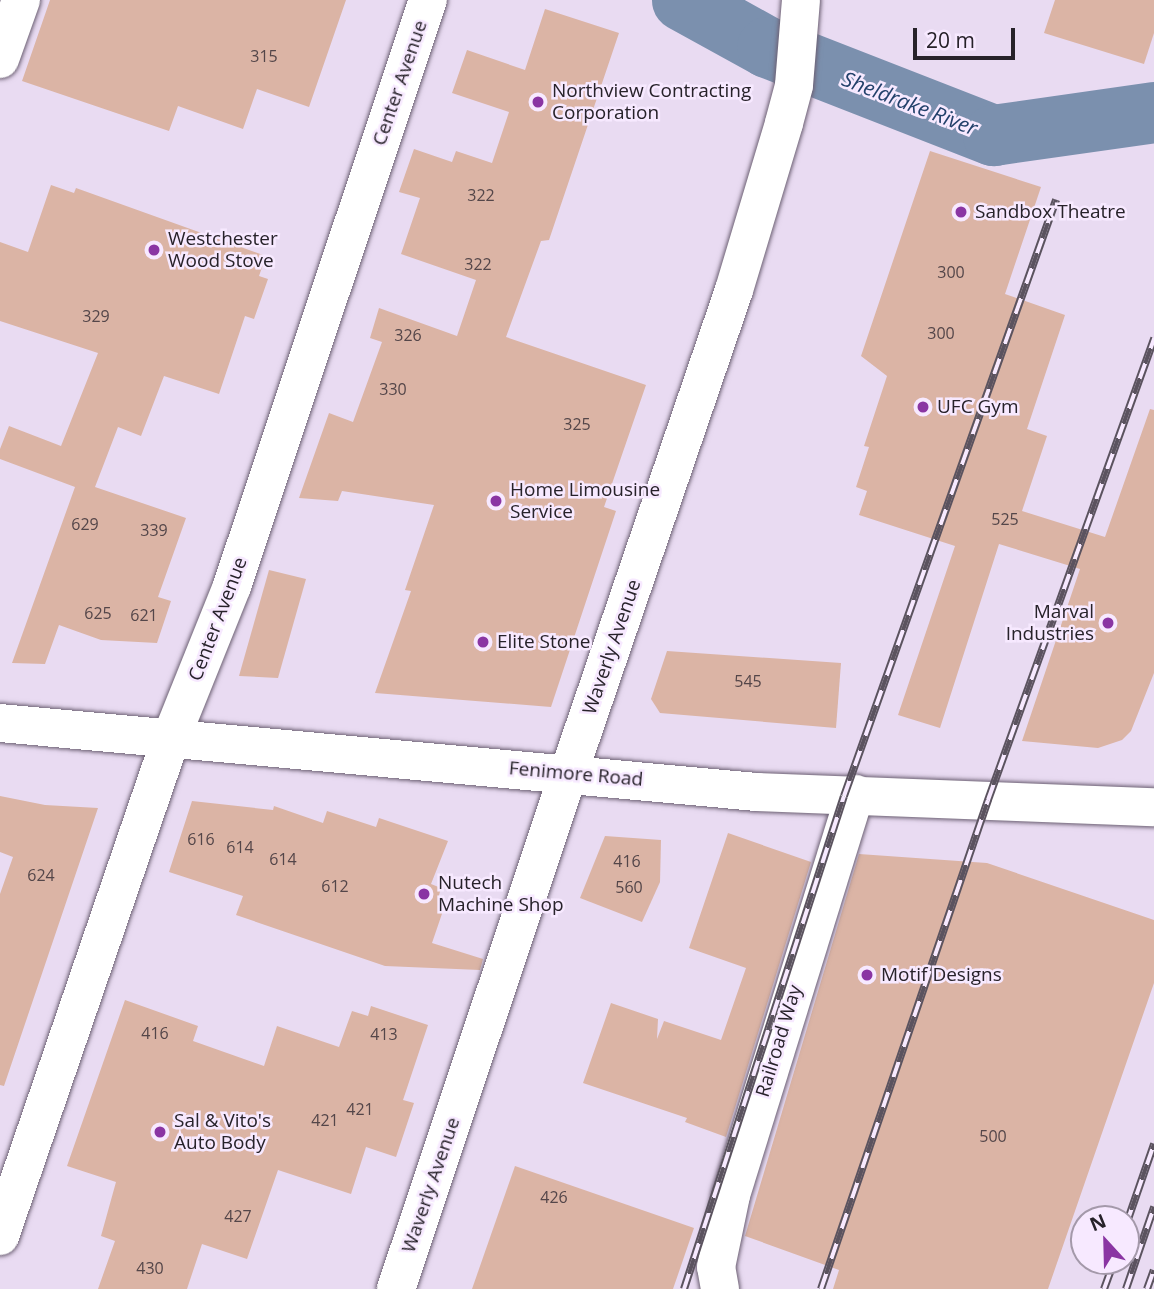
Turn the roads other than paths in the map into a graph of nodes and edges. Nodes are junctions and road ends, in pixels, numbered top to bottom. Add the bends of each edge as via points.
1 (21, 0) edge
2 (428, 0) edge
3 (799, 14) edge
4 (0, 59) edge
5 (0, 723) edge
6 (171, 738) junction
7 (569, 772) junction
8 (855, 794) junction
9 (1154, 807) edge
10 (0, 1236) edge
11 (396, 1289) edge
12 (720, 1289) edge

1 - 4 street
2 - 6 street, Center Avenue via 232,586
3 - 7 street, Waverly Avenue via 794,85 734,290
5 - 6 street, Fenimore Road
6 - 7 street, Fenimore Road via 302,753
6 - 10 street, Center Avenue
7 - 8 street, Fenimore Road via 756,792
7 - 11 street, Waverly Avenue
8 - 9 street, Fenimore Road
8 - 12 street, Railroad Way via 731,1195 716,1267

